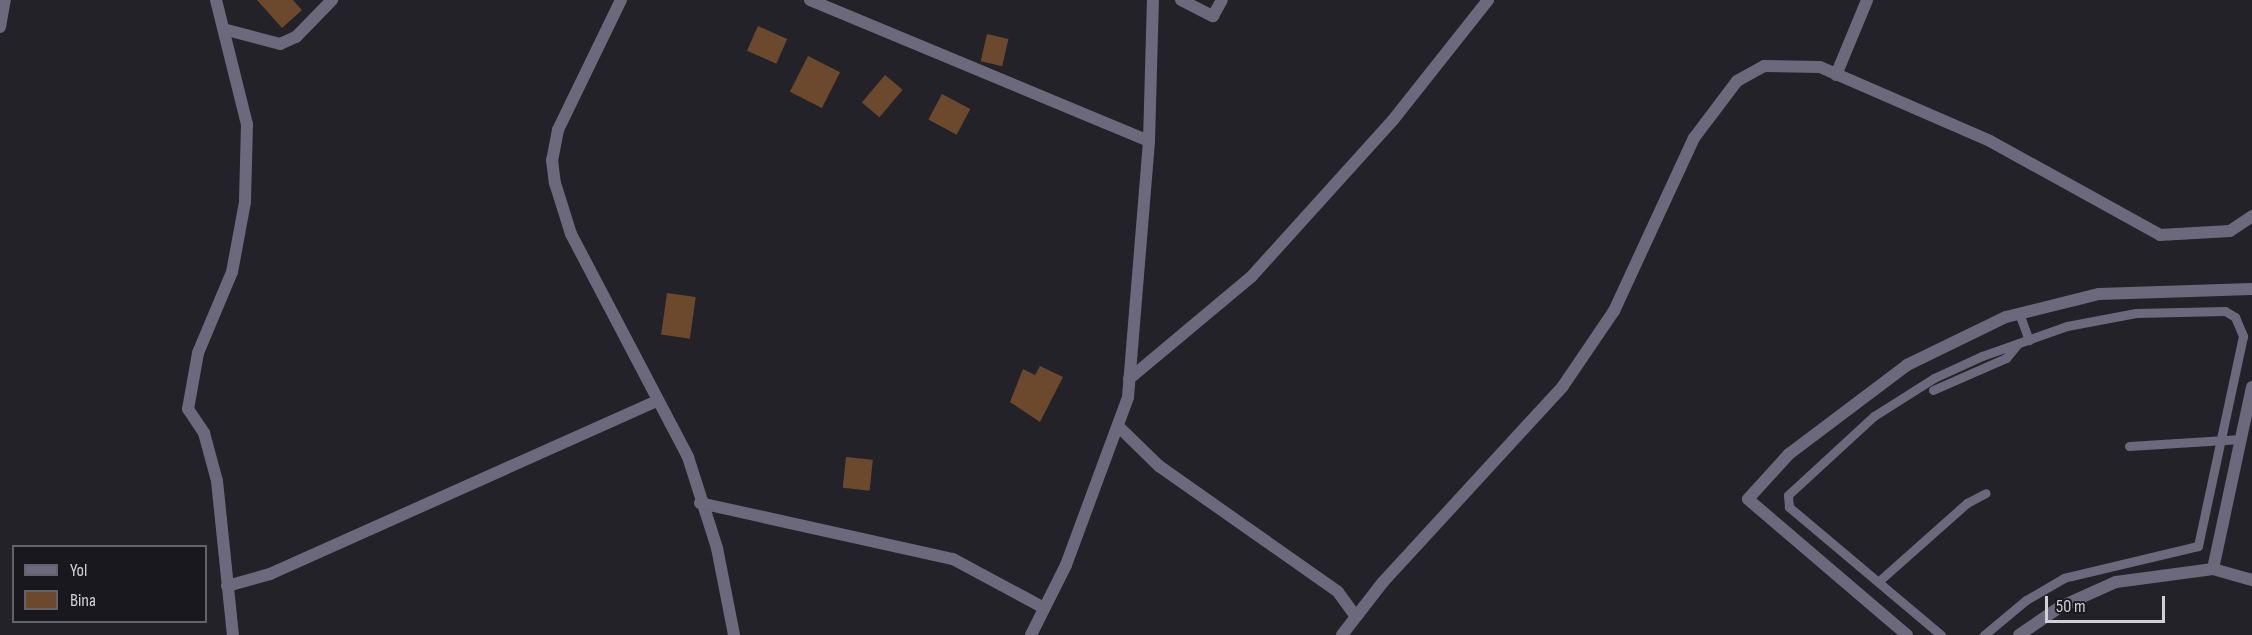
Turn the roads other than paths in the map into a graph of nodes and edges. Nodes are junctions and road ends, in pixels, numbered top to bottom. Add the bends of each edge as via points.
1 (5, 0) edge
2 (216, 0) edge
3 (332, 0) edge
4 (621, 0) edge
5 (810, 0) edge
6 (1153, 0) edge
7 (1181, 0) edge
8 (1222, 0) edge
9 (1488, 0) edge
10 (1867, 0) edge
11 (0, 27) edge
12 (227, 30) junction
13 (1836, 75) junction
14 (1149, 141) junction
15 (2250, 224) edge
16 (2252, 289) edge
17 (2019, 313) junction
18 (2029, 340) junction
19 (2018, 344) junction
20 (1129, 379) junction
21 (2252, 387) edge
22 (1933, 390) dead end
23 (657, 401) junction
24 (1119, 426) junction
25 (2218, 436) junction
26 (2241, 439) junction
27 (2129, 446) dead end
28 (1986, 493) dead end
29 (700, 503) junction
30 (2213, 569) junction
31 (2252, 580) edge
32 (1879, 581) junction
33 (227, 586) junction
34 (1044, 608) junction
35 (1355, 615) junction
36 (233, 635) edge
37 (734, 635) edge
38 (1031, 635) edge
39 (1342, 635) edge
40 (1907, 635) edge
41 (1941, 635) edge
42 (1984, 635) edge
43 (2019, 635) edge

1 - 11 street
2 - 12 street
3 - 12 street via 296,37 280,44
4 - 23 street via 574,92 552,160 571,234
5 - 14 street
6 - 14 street
7 - 8 street via 1213,16
9 - 20 street via 1393,120 1251,276 1187,336
10 - 13 street
12 - 33 street via 247,123 245,202 231,272 198,352 188,409 204,433 217,482
13 - 15 street via 1990,141 2160,235 2201,236
13 - 35 street via 1820,68 1764,66 1737,81 1715,105 1694,138 1614,311 1563,386
14 - 20 street
16 - 17 street via 2133,290 2066,299
17 - 18 lane
17 - 40 street via 1945,344 1876,385 1789,454 1748,499
18 - 19 lane
18 - 25 lane via 2067,326 2136,313 2230,314 2242,336
19 - 22 lane via 2006,358
19 - 32 lane via 1934,378 1874,416 1788,495 1789,507
20 - 24 street
21 - 26 street
23 - 29 street via 688,457
23 - 33 street via 270,574
24 - 34 street
24 - 35 street via 1160,466 1325,582
25 - 26 lane
25 - 27 lane
25 - 42 lane via 2198,546 2064,578 2026,600
26 - 30 street
28 - 32 lane via 1967,503
29 - 34 street via 953,558
29 - 37 street via 717,548
30 - 31 street
30 - 43 street via 2116,582 2060,607
32 - 41 lane
33 - 36 street
34 - 38 street
35 - 39 street

